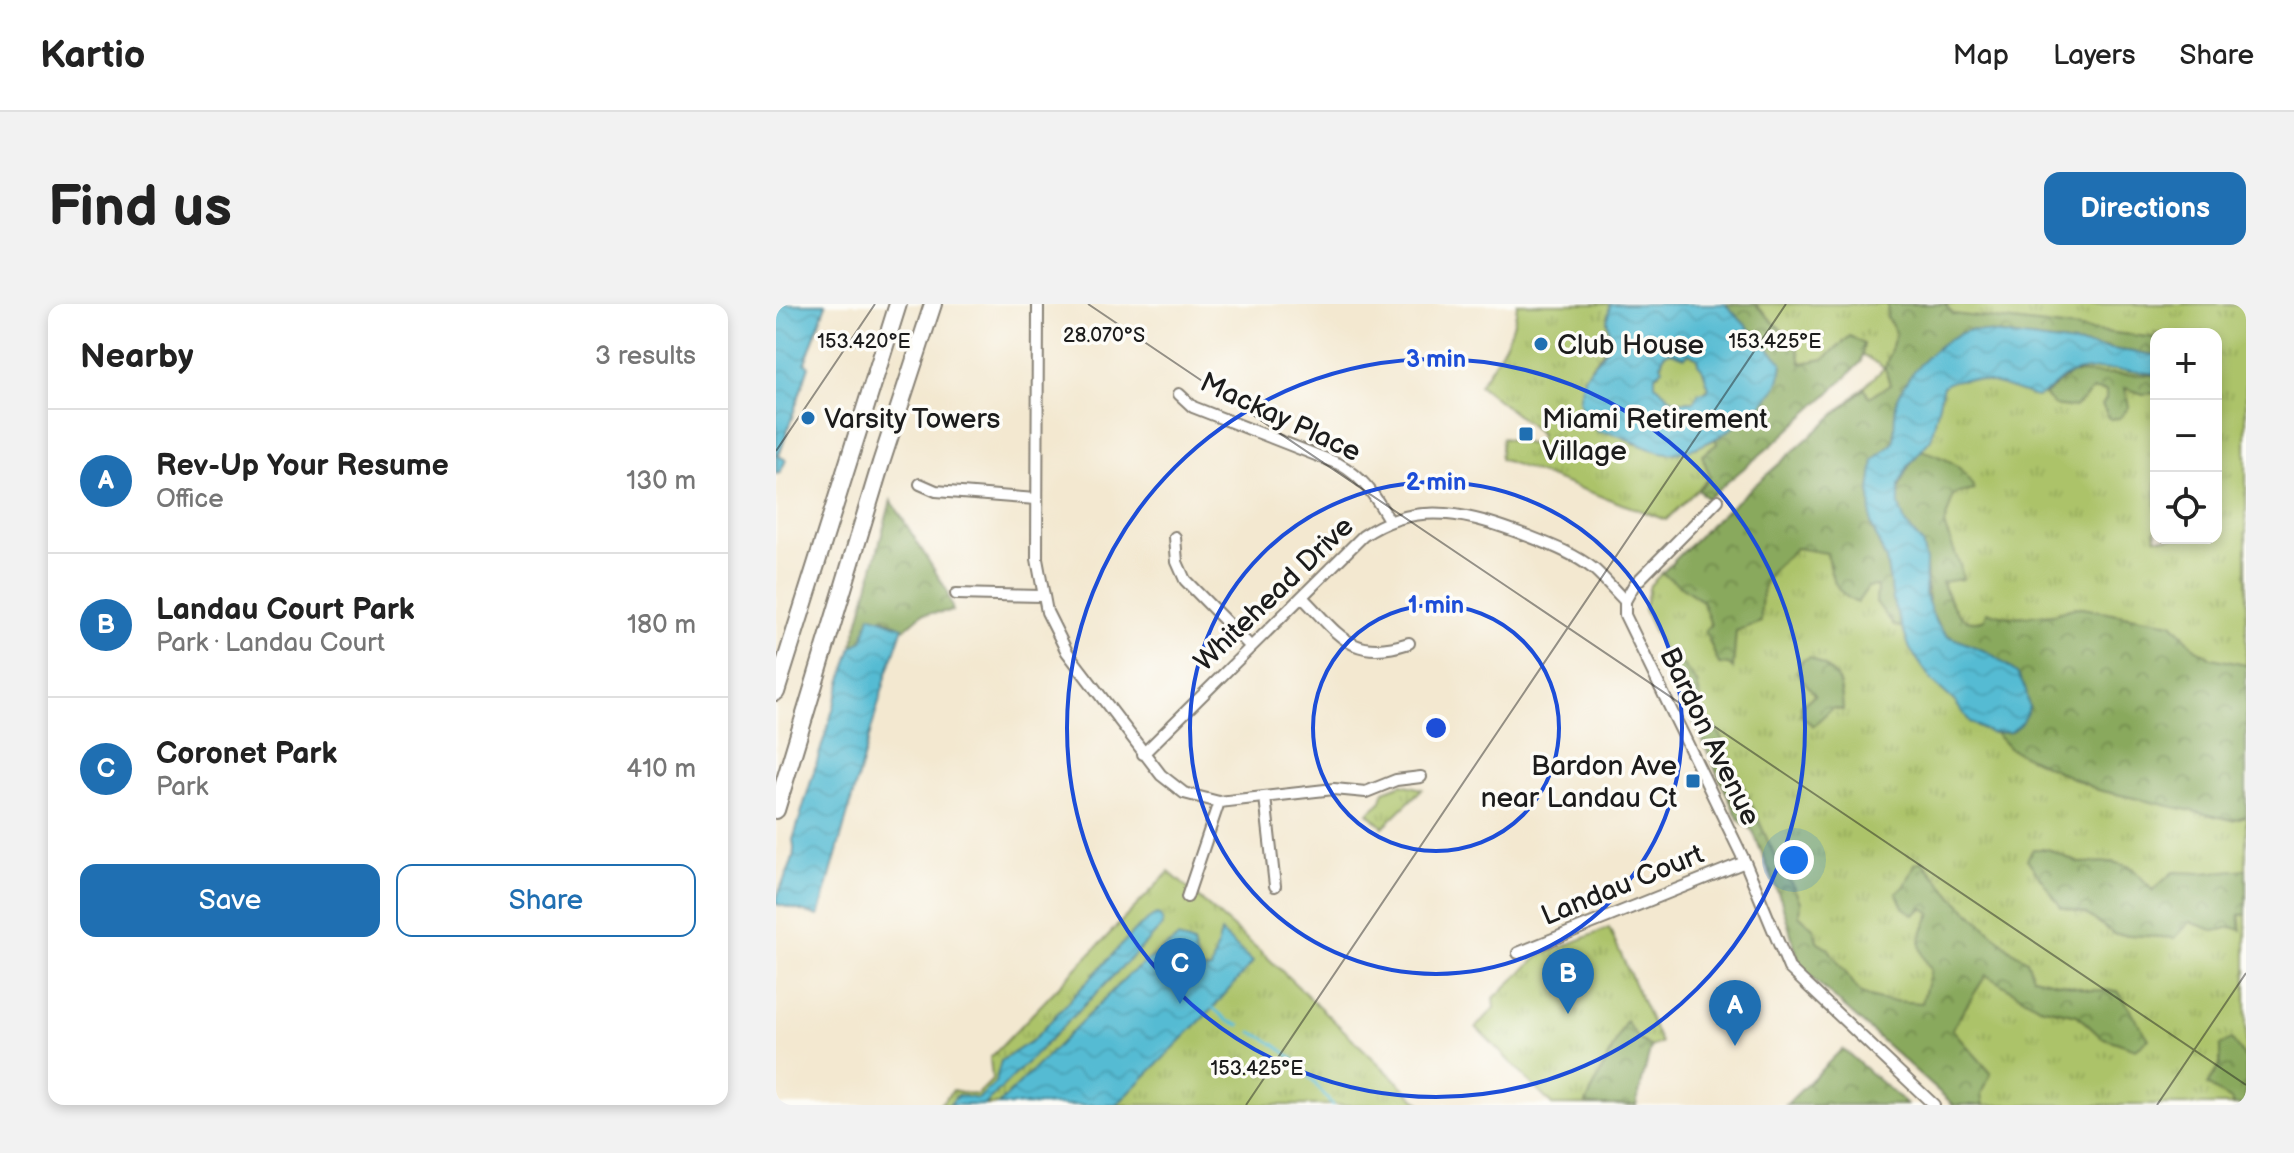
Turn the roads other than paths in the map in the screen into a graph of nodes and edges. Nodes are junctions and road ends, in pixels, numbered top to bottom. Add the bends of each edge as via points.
1 (898, 304) edge
2 (933, 304) edge
3 (1038, 304) edge
4 (1179, 394) dead end
5 (920, 484) dead end
6 (1036, 499) junction
7 (1718, 500) dead end
8 (1389, 520) junction
9 (1175, 537) dead end
10 (956, 594) dead end
11 (1042, 596) junction
12 (1302, 597) junction
13 (1625, 601) junction
14 (1409, 643) dead end
15 (1251, 647) junction
16 (776, 692) edge
17 (1143, 754) junction
18 (1421, 777) dead end
19 (1265, 797) junction
20 (1219, 802) junction
21 (776, 810) edge
22 (1745, 862) junction
23 (1275, 886) dead end
24 (1187, 897) dead end
25 (1518, 953) dead end
26 (1934, 1105) edge

1 - 16 main road
2 - 21 main road
3 - 6 street
4 - 8 street, Mackay Place via 1193,407 1356,473
5 - 6 street via 936,491
6 - 11 street
7 - 13 street via 1634,585
8 - 12 street, Whitehead Drive via 1363,536
8 - 13 street, Whitehead Drive via 1441,513 1508,529 1562,549 1594,570
9 - 15 street via 1185,580
10 - 11 street
11 - 17 street via 1067,652
12 - 14 street via 1361,649 1388,650
12 - 15 street, Whitehead Drive
13 - 22 street, Bardon Avenue via 1625,615
15 - 17 street, Whitehead Drive
17 - 20 street via 1184,793
18 - 19 street via 1366,792 1334,789
19 - 20 street
19 - 23 street
20 - 24 street
22 - 25 street, Landau Court
22 - 26 street, Bardon Avenue via 1789,968

